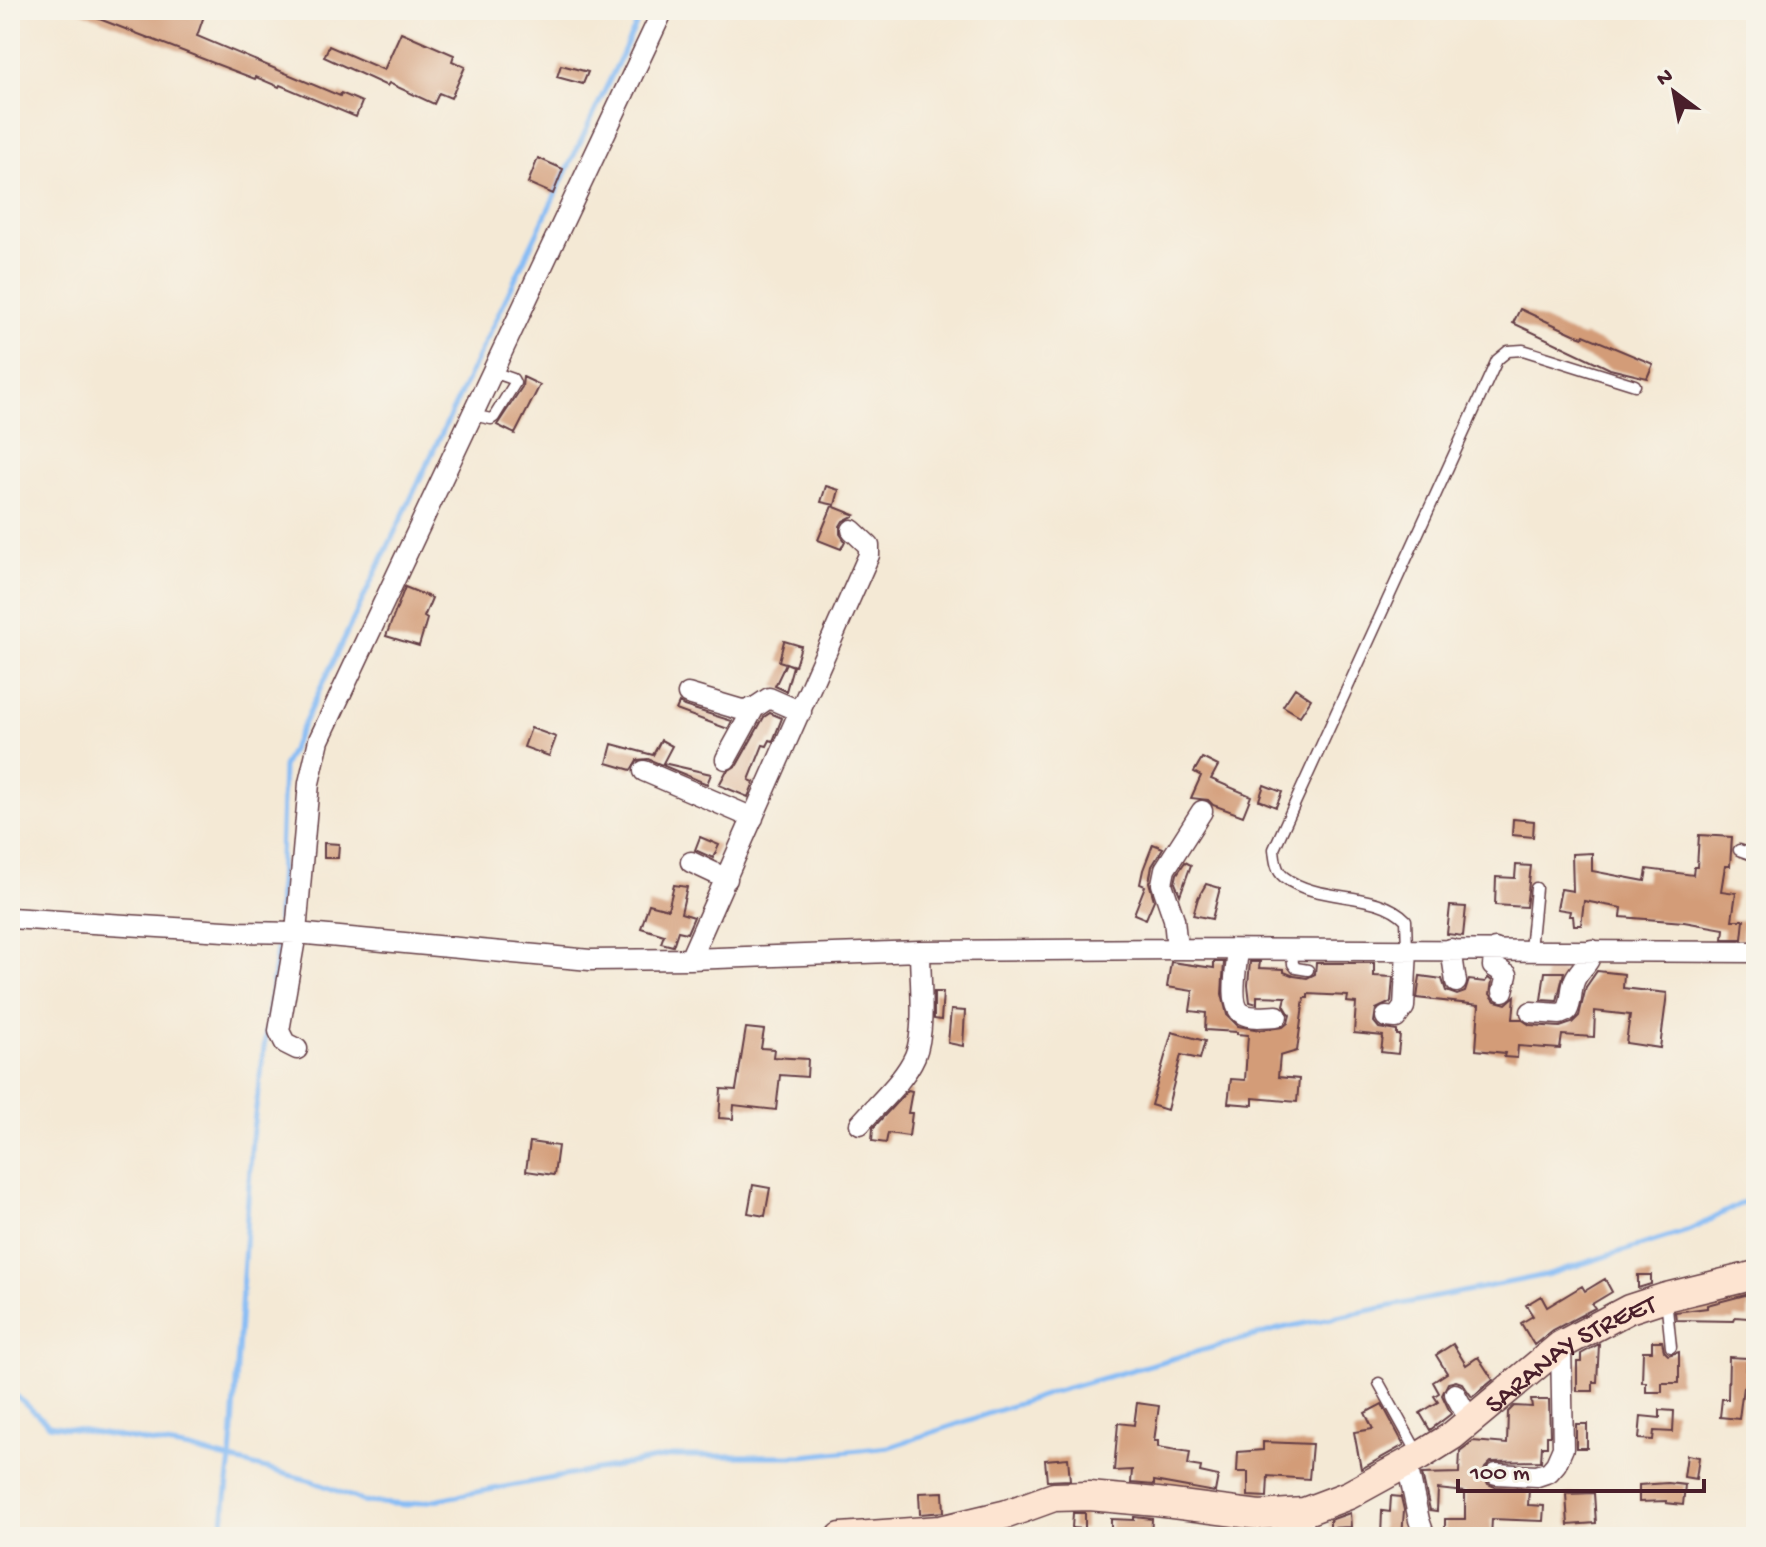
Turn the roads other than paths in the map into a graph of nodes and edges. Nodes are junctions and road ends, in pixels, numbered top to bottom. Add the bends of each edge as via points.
1 (663, 10) edge
2 (1635, 385) dead end
3 (852, 530) dead end
4 (688, 694) dead end
5 (754, 708) junction
6 (801, 712) junction
7 (726, 759) dead end
8 (644, 771) dead end
9 (1202, 811) dead end
10 (753, 818) junction
11 (1739, 850) dead end
12 (1756, 856) edge
13 (691, 862) dead end
14 (727, 879) junction
15 (1536, 888) dead end
16 (10, 918) edge
17 (296, 933) junction
18 (1177, 949) junction
19 (1451, 949) junction
20 (1495, 949) junction
21 (1238, 950) junction
22 (1292, 950) junction
23 (1407, 950) junction
24 (1530, 950) junction
25 (1592, 950) junction
26 (920, 951) junction
27 (1756, 952) edge
28 (690, 959) junction
29 (1308, 970) dead end
30 (1456, 982) dead end
31 (1503, 991) dead end
32 (1531, 1012) dead end
33 (1277, 1016) dead end
34 (1386, 1017) dead end
35 (297, 1049) dead end
36 (860, 1124) dead end
37 (1756, 1275) edge
38 (1666, 1297) junction
39 (1561, 1345) junction
40 (1671, 1347) dead end
41 (1379, 1383) dead end
42 (1455, 1394) dead end
43 (1470, 1421) junction
44 (1413, 1460) junction
45 (1496, 1474) dead end
46 (1303, 1524) edge
47 (841, 1537) edge
48 (1425, 1537) edge

1 - 17 street via 319,740 309,783
2 - 23 lane via 1523,350 1508,351 1497,360 1274,849 1282,876 1304,887 1395,909 1406,920
3 - 6 street via 869,546 869,555
4 - 5 street via 732,708
5 - 6 street via 769,698
5 - 7 street
6 - 10 street via 762,777
8 - 10 street
9 - 18 street via 1165,869 1162,884
10 - 14 street
11 - 12 lane
13 - 14 street
14 - 28 street
15 - 24 lane
16 - 17 street
17 - 28 street via 590,960
17 - 35 street via 279,1031 285,1043
18 - 21 street
18 - 26 street
19 - 20 street
19 - 23 street
19 - 30 street
20 - 24 street
20 - 31 street via 1493,966 1507,975
21 - 22 street
21 - 33 street via 1236,1007 1253,1017
22 - 23 street
22 - 29 lane via 1296,968
23 - 34 street via 1404,1007 1396,1018
24 - 25 street
25 - 27 street
25 - 32 street via 1591,960 1573,984 1567,1011
26 - 28 street
26 - 36 street via 915,1055
37 - 38 street, SARANAY STREET
38 - 39 street, SARANAY STREET via 1629,1309
38 - 40 lane
39 - 43 street, SARANAY STREET
39 - 45 street via 1563,1448 1556,1464 1537,1476
41 - 44 lane
42 - 43 street
43 - 44 street, SARANAY STREET
44 - 46 street, SARANAY STREET
44 - 48 street
46 - 47 street, SARANAY STREET via 1089,1496 1054,1497 940,1530

